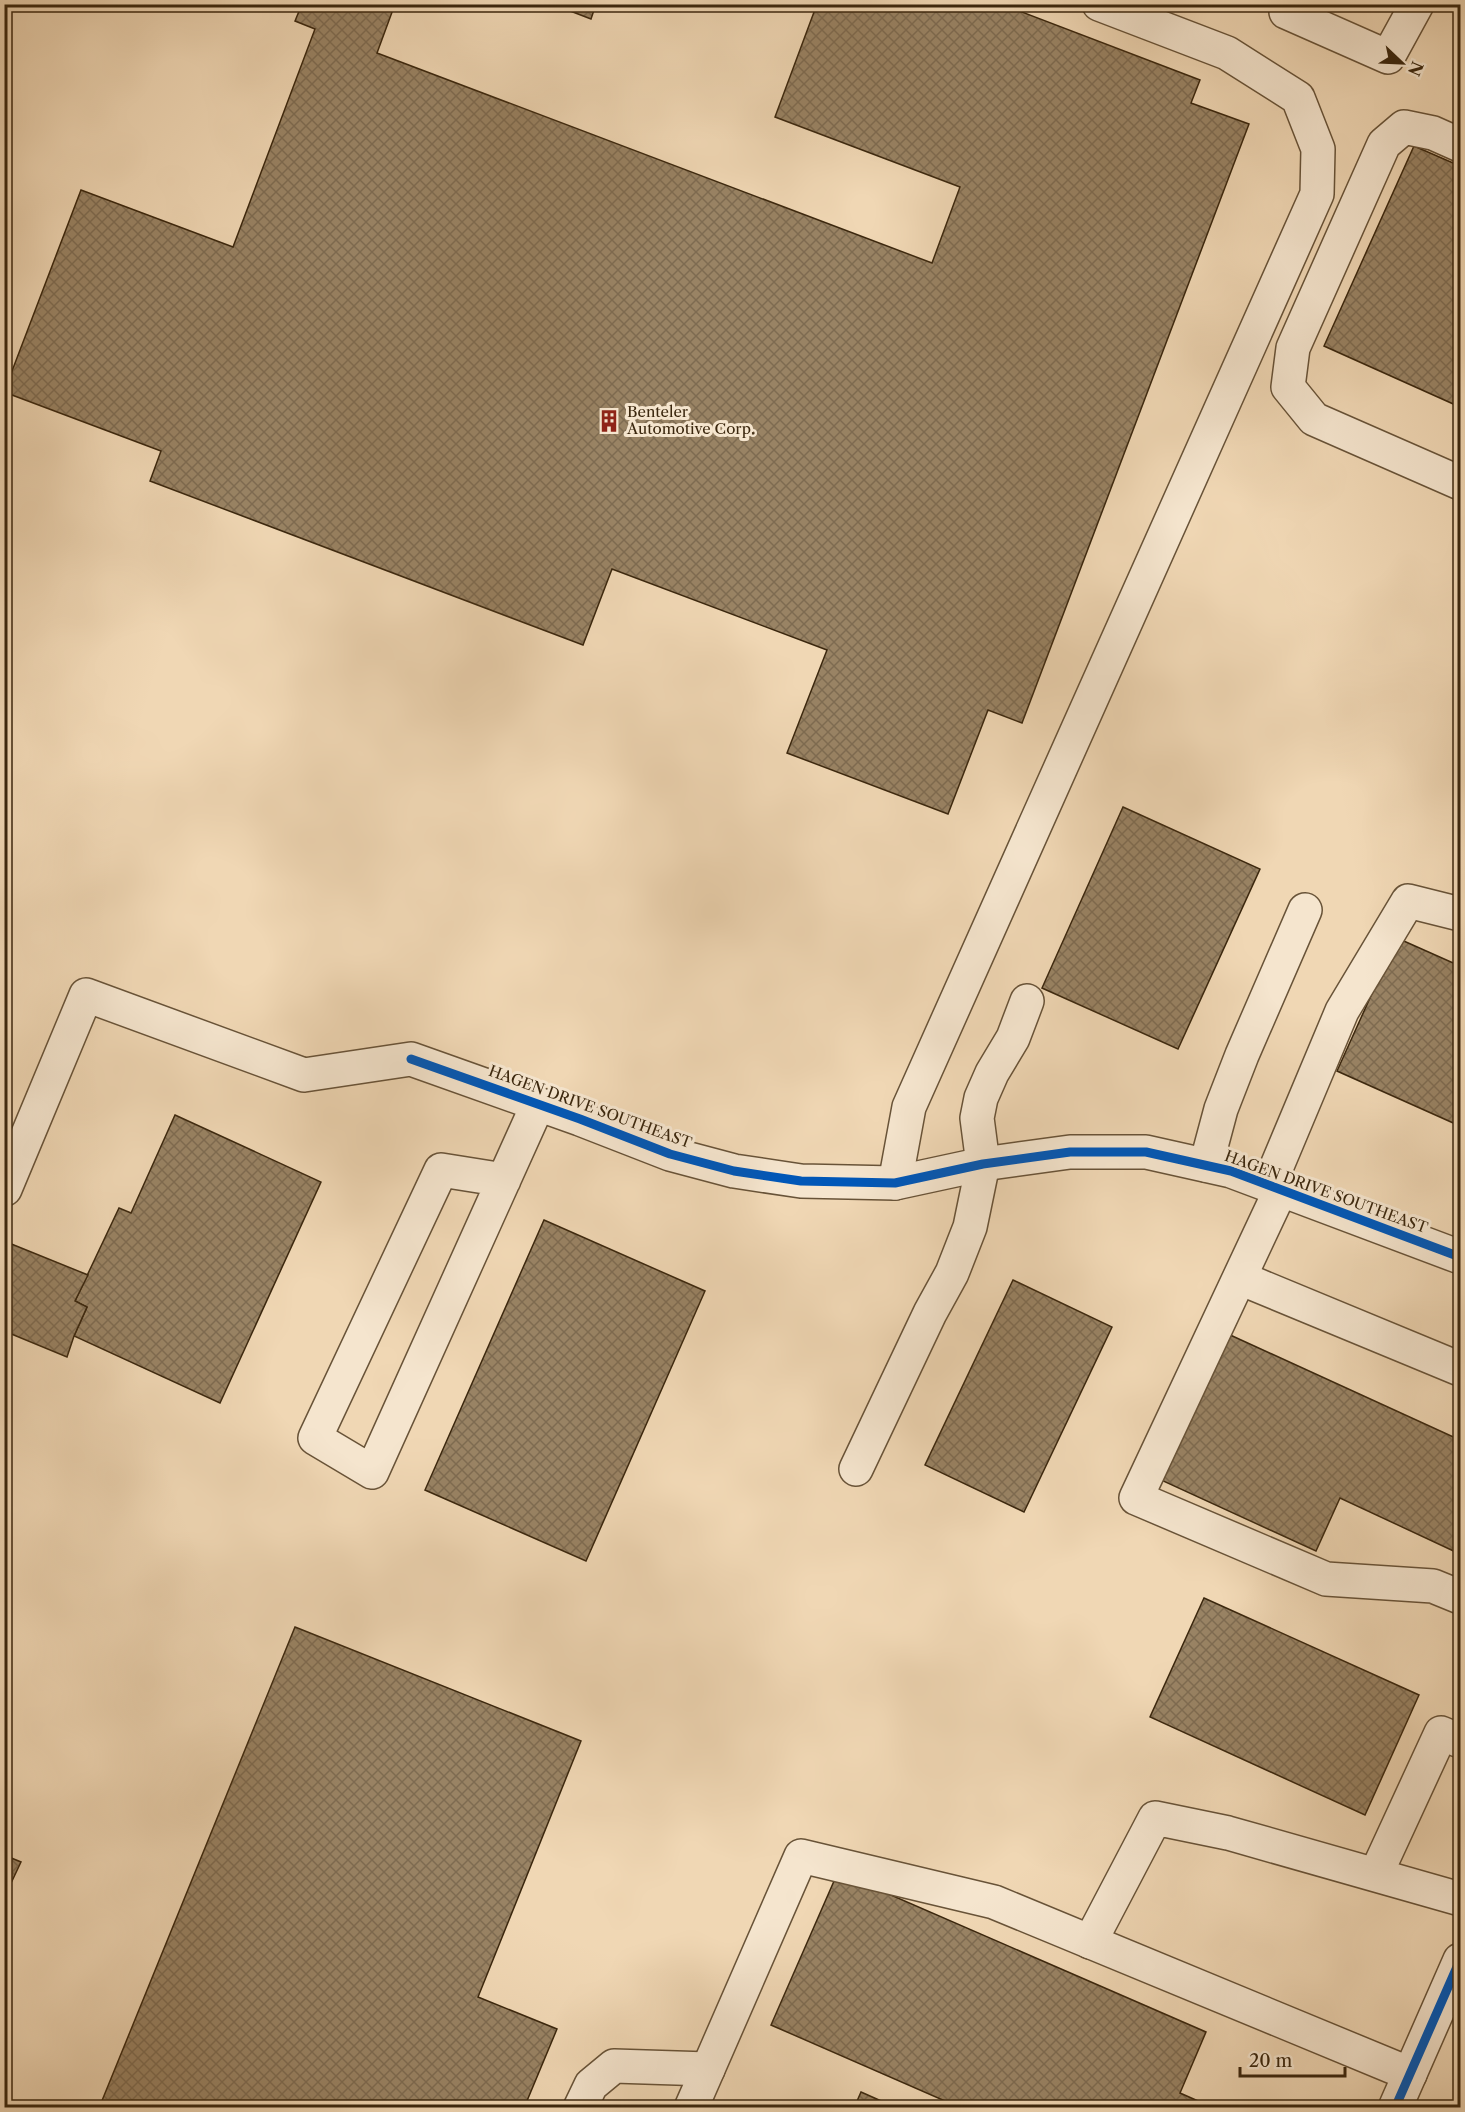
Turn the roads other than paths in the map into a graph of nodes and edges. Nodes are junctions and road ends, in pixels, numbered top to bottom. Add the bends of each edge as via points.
1 (1099, 4) edge
2 (1417, 4) edge
3 (1286, 12) dead end
4 (1461, 145) edge
5 (1461, 483) edge
6 (1305, 910) dead end
7 (1461, 914) edge
8 (1027, 1001) dead end
9 (538, 1104) junction
10 (983, 1164) junction
11 (1206, 1165) junction
12 (504, 1180) junction
13 (895, 1183) junction
14 (1275, 1187) junction
15 (5, 1189) edge
16 (1461, 1257) edge
17 (1240, 1278) junction
18 (1461, 1369) edge
19 (856, 1469) dead end
20 (1461, 1597) edge
21 (1461, 1740) edge
22 (1376, 1874) junction
23 (1461, 1899) edge
24 (1090, 1942) junction
25 (1461, 1960) edge
26 (708, 2069) junction
27 (1410, 2074) junction
28 (580, 2108) edge
29 (691, 2108) edge
30 (1395, 2108) edge

1 - 13 street via 1227,53 1298,98 1318,149 1317,194 909,1107
2 - 3 street via 1388,57
4 - 5 street via 1433,133 1404,128 1384,144 1293,348 1288,387 1314,419
6 - 11 street via 1221,1108
7 - 14 street via 1408,901 1342,1011
8 - 10 street via 981,1098 977,1118
9 - 12 street
9 - 13 street, HAGEN DRIVE SOUTHEAST via 670,1155 734,1171 801,1181
9 - 15 street, HAGEN DRIVE SOUTHEAST via 411,1059 304,1075 86,995
10 - 11 street, HAGEN DRIVE SOUTHEAST via 1070,1152 1146,1152
10 - 13 street, HAGEN DRIVE SOUTHEAST
10 - 19 street via 970,1227 952,1273
11 - 14 street, HAGEN DRIVE SOUTHEAST
12 - 12 street via 494,1203 372,1472 315,1438 441,1170
14 - 16 street, HAGEN DRIVE SOUTHEAST
14 - 17 street
17 - 18 street
17 - 20 street via 1136,1498 1326,1579 1433,1586
21 - 22 street via 1441,1733
22 - 23 street
22 - 24 street via 1228,1833 1155,1818
24 - 26 street via 994,1902 801,1856
24 - 27 street
25 - 27 street
26 - 28 street via 615,2066 591,2085
26 - 29 street
27 - 30 street

